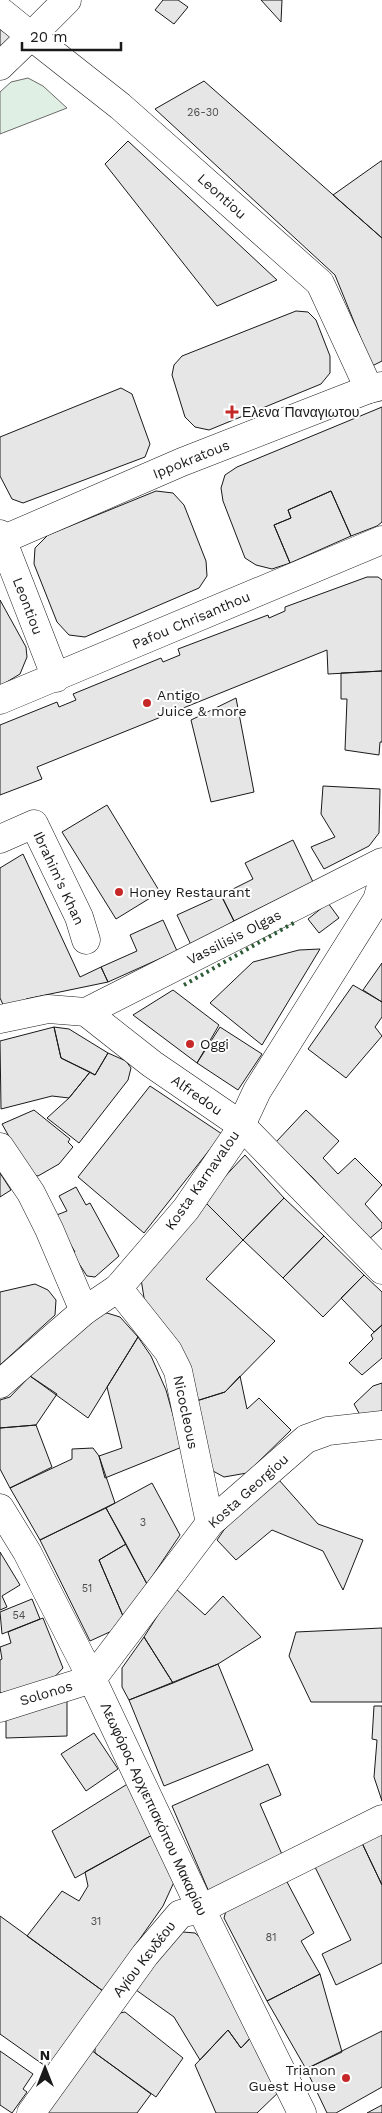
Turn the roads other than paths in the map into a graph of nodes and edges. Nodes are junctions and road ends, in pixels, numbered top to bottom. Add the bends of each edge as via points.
1 (67, 0) edge
2 (0, 11) edge
3 (31, 36) junction
4 (0, 66) edge
5 (376, 388) edge
6 (1, 537) edge
7 (382, 540) edge
8 (56, 678) junction
9 (0, 700) edge
10 (0, 839) edge
11 (382, 862) edge
12 (382, 882) edge
13 (86, 940) dead end
14 (86, 1012) junction
15 (0, 1019) edge
16 (241, 1126) junction
17 (0, 1147) edge
18 (382, 1270) edge
19 (118, 1288) junction
20 (84, 1311) junction
21 (0, 1384) edge
22 (382, 1425) edge
23 (0, 1508) edge
24 (210, 1522) junction
25 (92, 1679) junction
26 (0, 1708) edge
27 (382, 1819) edge
28 (201, 1909) junction
29 (31, 2113) edge
30 (302, 2113) edge

1 - 3 street
2 - 3 street, Leontiou
3 - 4 street
3 - 5 street, Leontiou via 120,106 320,283
5 - 6 street, Ippokratous via 182,462
6 - 8 street, Leontiou
7 - 8 street, Pafou Chrisanthou
8 - 9 street, Pafou Chrisanthou
10 - 13 street, Ibrahim's Khan via 34,824 79,916
11 - 14 street, Vassilisis Olgas
12 - 16 street, Kosta Karnavalou via 377,900 257,1091
14 - 15 street via 48,1009
14 - 16 street, Alfredou via 152,1064
16 - 18 street, Alfredou
16 - 19 street, Kosta Karnavalou via 186,1209
17 - 20 street via 31,1193
19 - 20 street, Kosta Karnavalou
19 - 24 street, Nicocleous via 168,1351 178,1370
20 - 21 street, Kosta Karnavalou
22 - 24 street, Kosta Georgiou via 328,1431 306,1439
23 - 25 street, Λεωφόρος Αρχιεπισκόπου Μακαρίου via 27,1552
24 - 25 street, Kosta Georgiou
25 - 26 street, Solonos
25 - 28 street, Λεωφόρος Αρχιεπισκόπου Μακαρίου
27 - 28 street, Αγίου Κενδέου
28 - 29 street, Αγίου Κενδέου via 180,1914 145,1955
28 - 30 street, Λεωφόρος Αρχιεπισκόπου Μακαρίου

